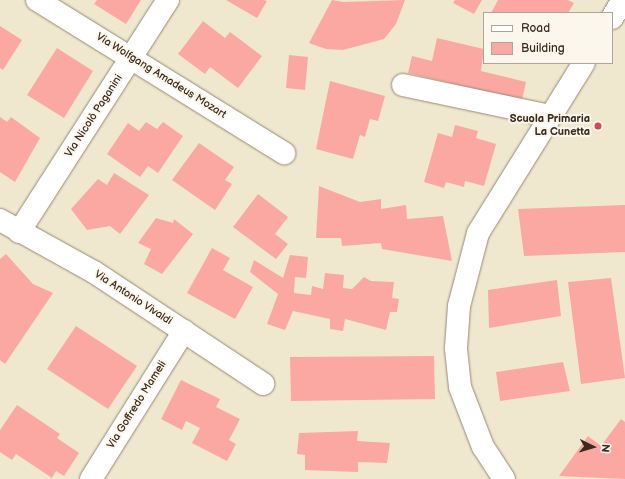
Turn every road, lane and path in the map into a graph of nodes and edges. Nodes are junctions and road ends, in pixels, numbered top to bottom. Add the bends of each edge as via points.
1 (37, 0) edge
2 (168, 0) edge
3 (623, 0) edge
4 (613, 16) edge
5 (132, 57) junction
6 (583, 64) edge
7 (403, 85) dead end
8 (550, 116) junction
9 (284, 153) dead end
10 (0, 220) edge
11 (19, 232) junction
12 (184, 331) junction
13 (263, 384) dead end
14 (91, 479) edge
15 (504, 479) edge

1 - 5 street, Via Wolfgang Amadeus Mozart
2 - 5 street, Via Nicolò Paganini
3 - 4 street
5 - 9 street, Via Wolfgang Amadeus Mozart
5 - 11 street, Via Nicolò Paganini
6 - 8 street
7 - 8 street
8 - 15 street via 478,233 459,306 456,348 460,387 483,447
10 - 11 street, Via Antonio Vivaldi
11 - 12 street, Via Antonio Vivaldi via 94,272
12 - 13 street, Via Antonio Vivaldi
12 - 14 street, Via Goffredo Mameli

